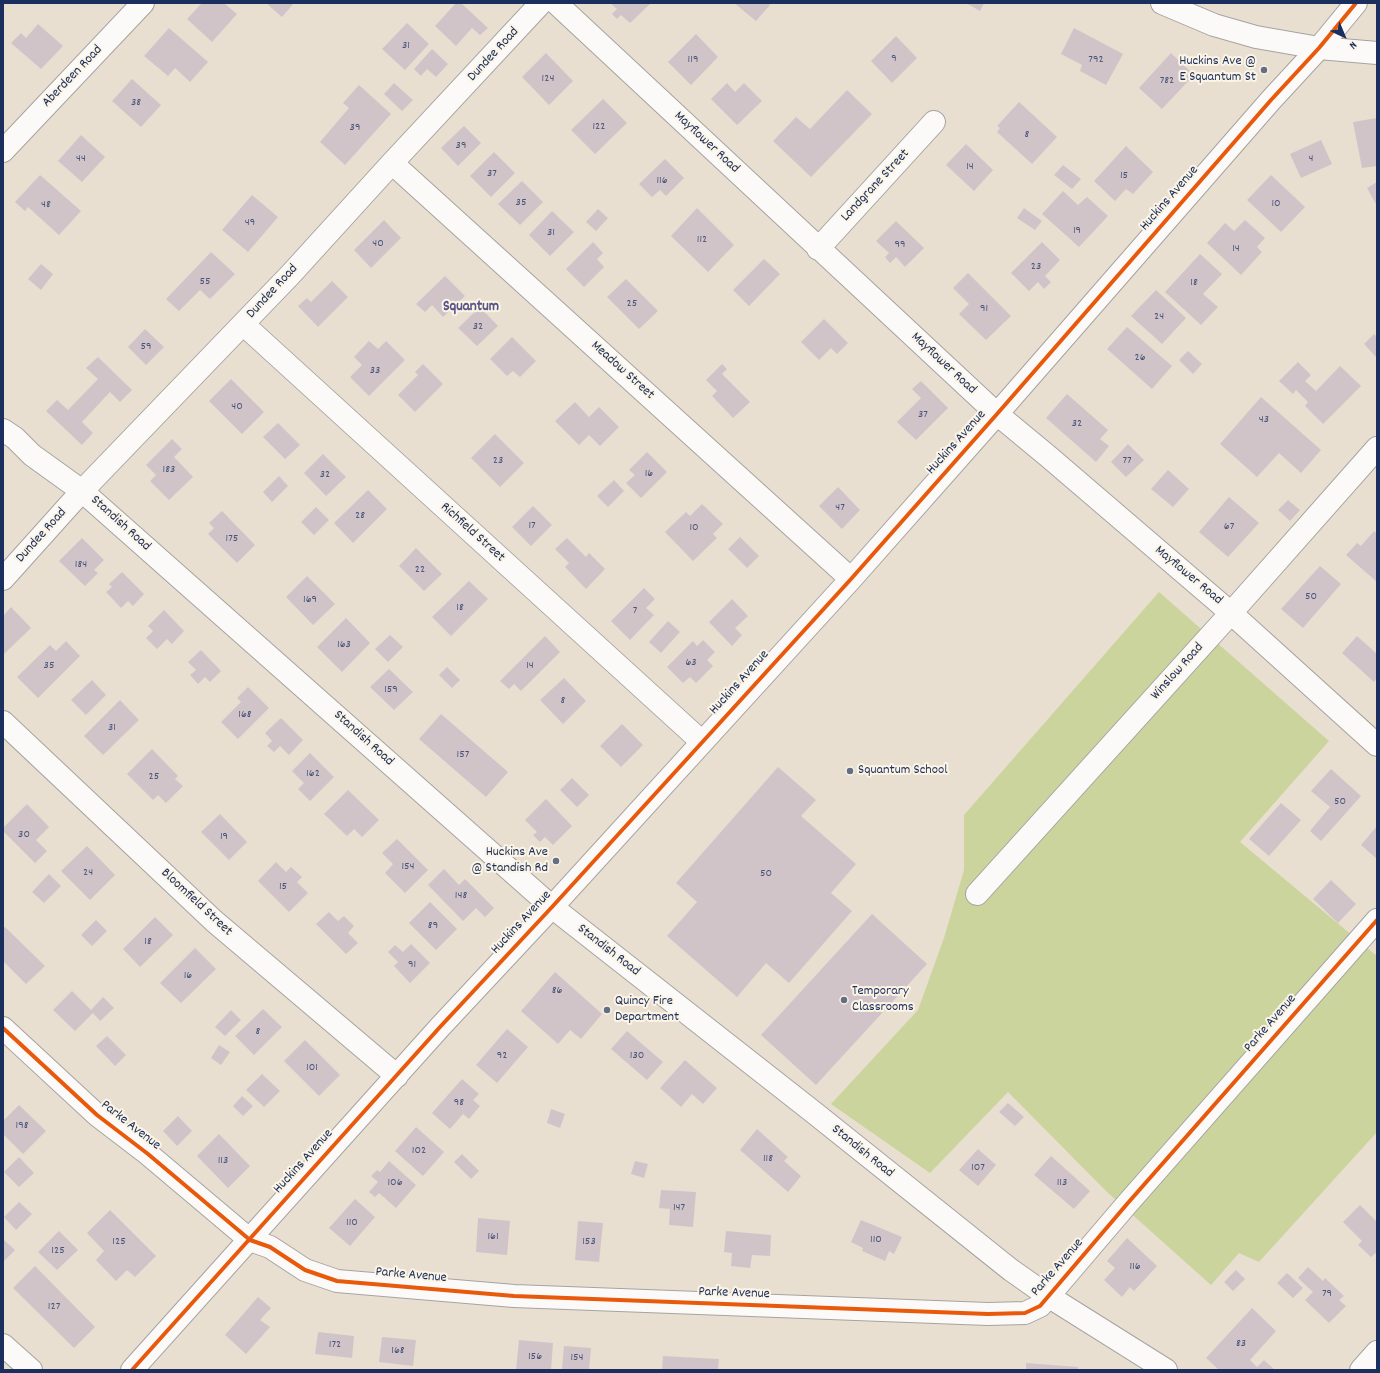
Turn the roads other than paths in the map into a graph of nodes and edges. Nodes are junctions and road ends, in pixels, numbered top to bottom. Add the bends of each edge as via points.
1 (143, 3) edge
2 (542, 3) edge
3 (556, 3) edge
4 (1162, 3) edge
5 (1356, 3) edge
6 (1319, 48) junction
7 (1377, 53) edge
8 (934, 122) dead end
9 (3, 151) edge
10 (392, 163) junction
11 (818, 249) junction
12 (243, 324) junction
13 (997, 414) junction
14 (3, 430) edge
15 (1377, 448) edge
16 (82, 491) junction
17 (3, 579) edge
18 (851, 579) junction
19 (1231, 613) junction
20 (3, 722) edge
21 (702, 742) junction
22 (1377, 745) edge
23 (977, 894) dead end
24 (552, 907) junction
25 (1377, 920) edge
26 (3, 1028) edge
27 (397, 1076) junction
28 (250, 1240) junction
29 (1048, 1296) junction
30 (3, 1345) edge
31 (1377, 1352) edge
32 (31, 1370) edge
33 (132, 1370) edge
34 (1166, 1370) edge
35 (1361, 1370) edge

1 - 9 street, Aberdeen Road
2 - 10 street, Dundee Road
3 - 11 street, Mayflower Road
4 - 6 street via 1214,25 1256,37
5 - 6 street, Huckins Avenue
6 - 7 street
6 - 13 street, Huckins Avenue
8 - 11 street, Landgrane Street
10 - 12 street, Dundee Road
10 - 18 street, Meadow Street
11 - 13 street, Mayflower Road
12 - 16 street, Dundee Road
12 - 21 street, Richfield Street
13 - 18 street, Huckins Avenue
13 - 19 street, Mayflower Road
14 - 16 street, Standish Road via 32,455
15 - 19 street, Winslow Road
16 - 17 street, Dundee Road
16 - 24 street, Standish Road
18 - 21 street, Huckins Avenue
19 - 22 street, Mayflower Road
19 - 23 street, Winslow Road
20 - 27 street, Bloomfield Street via 214,920
21 - 24 street, Huckins Avenue
24 - 27 street, Huckins Avenue
24 - 29 street, Standish Road via 1011,1270
25 - 29 street, Parke Avenue
26 - 28 street, Parke Avenue via 97,1115 148,1154
27 - 28 street, Huckins Avenue
28 - 29 street, Parke Avenue via 270,1247 306,1270 337,1281 514,1296 988,1314 1025,1313 1040,1306
28 - 33 street, Huckins Avenue
29 - 34 street, Standish Road
30 - 32 street
31 - 35 street

